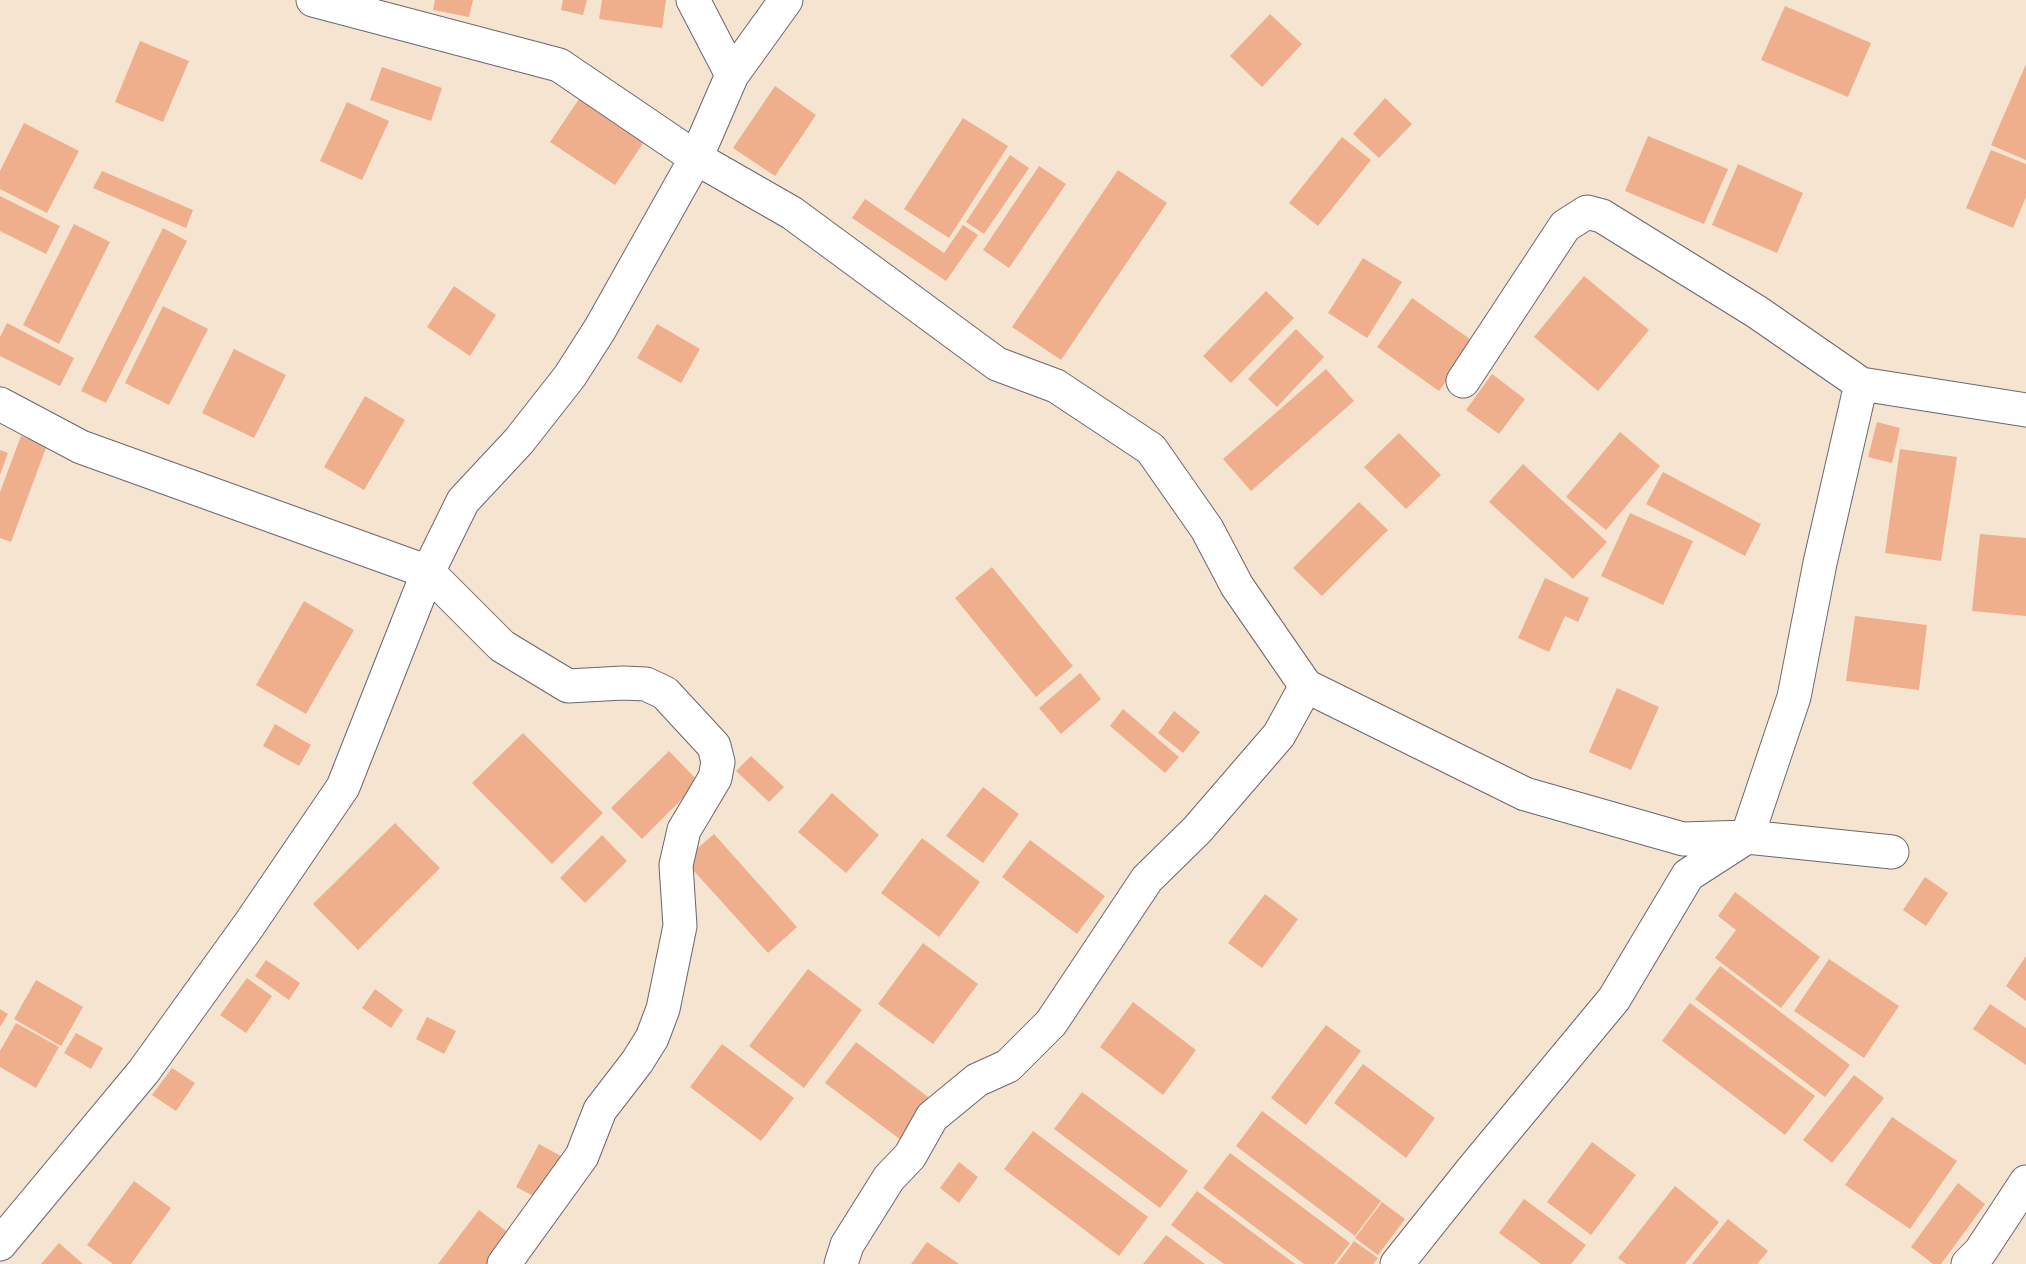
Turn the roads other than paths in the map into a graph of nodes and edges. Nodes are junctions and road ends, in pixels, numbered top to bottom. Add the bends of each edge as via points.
1 (313, 0) edge
2 (693, 0) edge
3 (786, 0) edge
4 (732, 75) junction
5 (696, 158) junction
6 (1463, 381) dead end
7 (1861, 384) junction
8 (0, 404) edge
9 (2026, 410) edge
10 (428, 572) junction
11 (1306, 686) junction
12 (1747, 837) junction
13 (1892, 852) dead end
14 (2026, 1182) edge
15 (0, 1244) edge
16 (504, 1264) edge
17 (841, 1264) edge
18 (1397, 1264) edge
19 (1968, 1264) edge

1 - 5 street via 559,65
2 - 4 street
3 - 4 street
4 - 5 street
5 - 10 street via 600,330 519,441 463,501
5 - 11 street via 792,213 997,364 1056,386 1151,449 1207,529 1237,586
6 - 7 street via 1565,225 1587,212 1602,216 1757,312
7 - 9 street
7 - 12 street via 1794,697
8 - 10 street via 81,447
10 - 15 street via 343,787 144,1071
10 - 16 street via 502,646 568,686 646,684 665,693 714,746 718,762 715,778 684,830 676,865 680,926 663,1009 652,1038 600,1110 582,1156
11 - 12 street via 1525,794 1683,839
11 - 17 street via 1279,735 1197,830 1147,879 1051,1023 1008,1066 977,1080 932,1117 910,1156 889,1178 847,1245
12 - 13 street
12 - 18 street via 1688,875 1614,999
14 - 19 street

